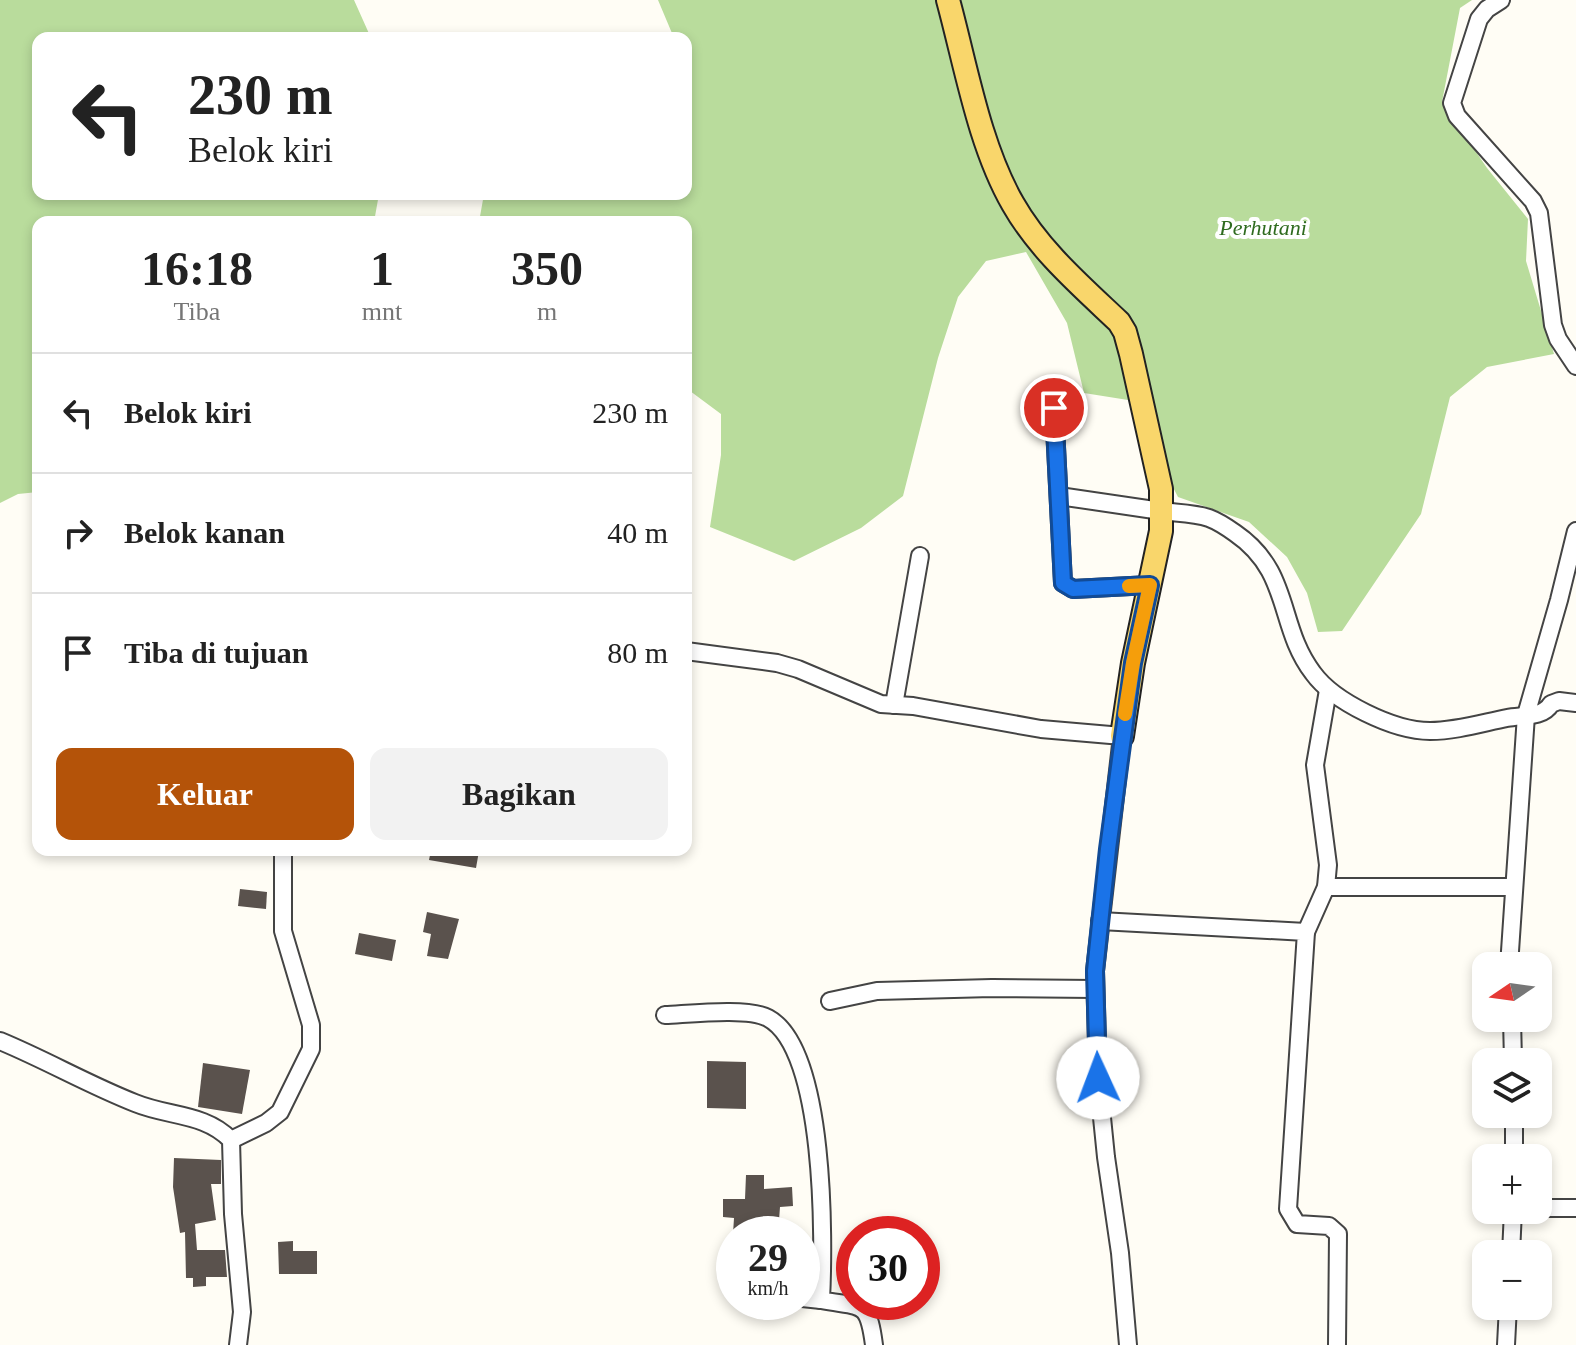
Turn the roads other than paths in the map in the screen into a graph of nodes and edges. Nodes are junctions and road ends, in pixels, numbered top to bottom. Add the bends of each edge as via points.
1 (948, 0) edge
2 (1501, 0) edge
3 (1576, 366) edge
4 (1054, 408) dead end
5 (1059, 496) junction
6 (1163, 512) junction
7 (1576, 531) edge
8 (920, 556) dead end
9 (1150, 585) junction
10 (692, 652) edge
11 (1328, 690) junction
12 (1576, 703) edge
13 (894, 705) junction
14 (1526, 715) junction
15 (1122, 736) junction
16 (283, 856) edge
17 (1326, 887) junction
18 (1514, 887) junction
19 (1100, 921) junction
20 (1306, 932) junction
21 (1510, 952) edge
22 (1095, 989) junction
23 (830, 1001) dead end
24 (665, 1015) dead end
25 (0, 1041) edge
26 (231, 1140) junction
27 (1552, 1208) edge
28 (1576, 1208) edge
29 (821, 1300) joint
30 (1507, 1320) edge
31 (238, 1345) edge
32 (874, 1345) edge
33 (1128, 1345) edge
34 (1337, 1345) edge
35 (1506, 1345) edge

1 - 6 main road via 983,131 1013,204 1060,265 1125,332
2 - 3 street via 1479,19 1452,103 1457,116 1539,213 1553,325
4 - 5 street
5 - 6 street
5 - 9 street via 1062,578 1067,587
6 - 9 main road
6 - 11 street via 1208,517 1262,555 1301,651
7 - 14 street
8 - 13 street
9 - 15 main road
10 - 13 street via 777,663 867,700
11 - 14 street via 1386,721 1427,731
11 - 17 street via 1315,765
12 - 14 street via 1559,701 1544,713
13 - 15 street via 1016,726
14 - 18 street
15 - 19 street
16 - 26 street via 283,931 311,1025 311,1049 280,1112
17 - 18 street
17 - 20 street
18 - 21 street
19 - 20 street
19 - 22 street
20 - 34 street via 1288,1209 1297,1224 1329,1226 1338,1234
22 - 23 street via 877,991
22 - 33 street via 1098,1078
24 - 29 street via 759,1015 775,1023 789,1040 809,1097 821,1174
25 - 26 street via 137,1104 211,1124
26 - 31 street via 242,1312
27 - 28 street
29 - 32 street via 865,1309
30 - 35 street

